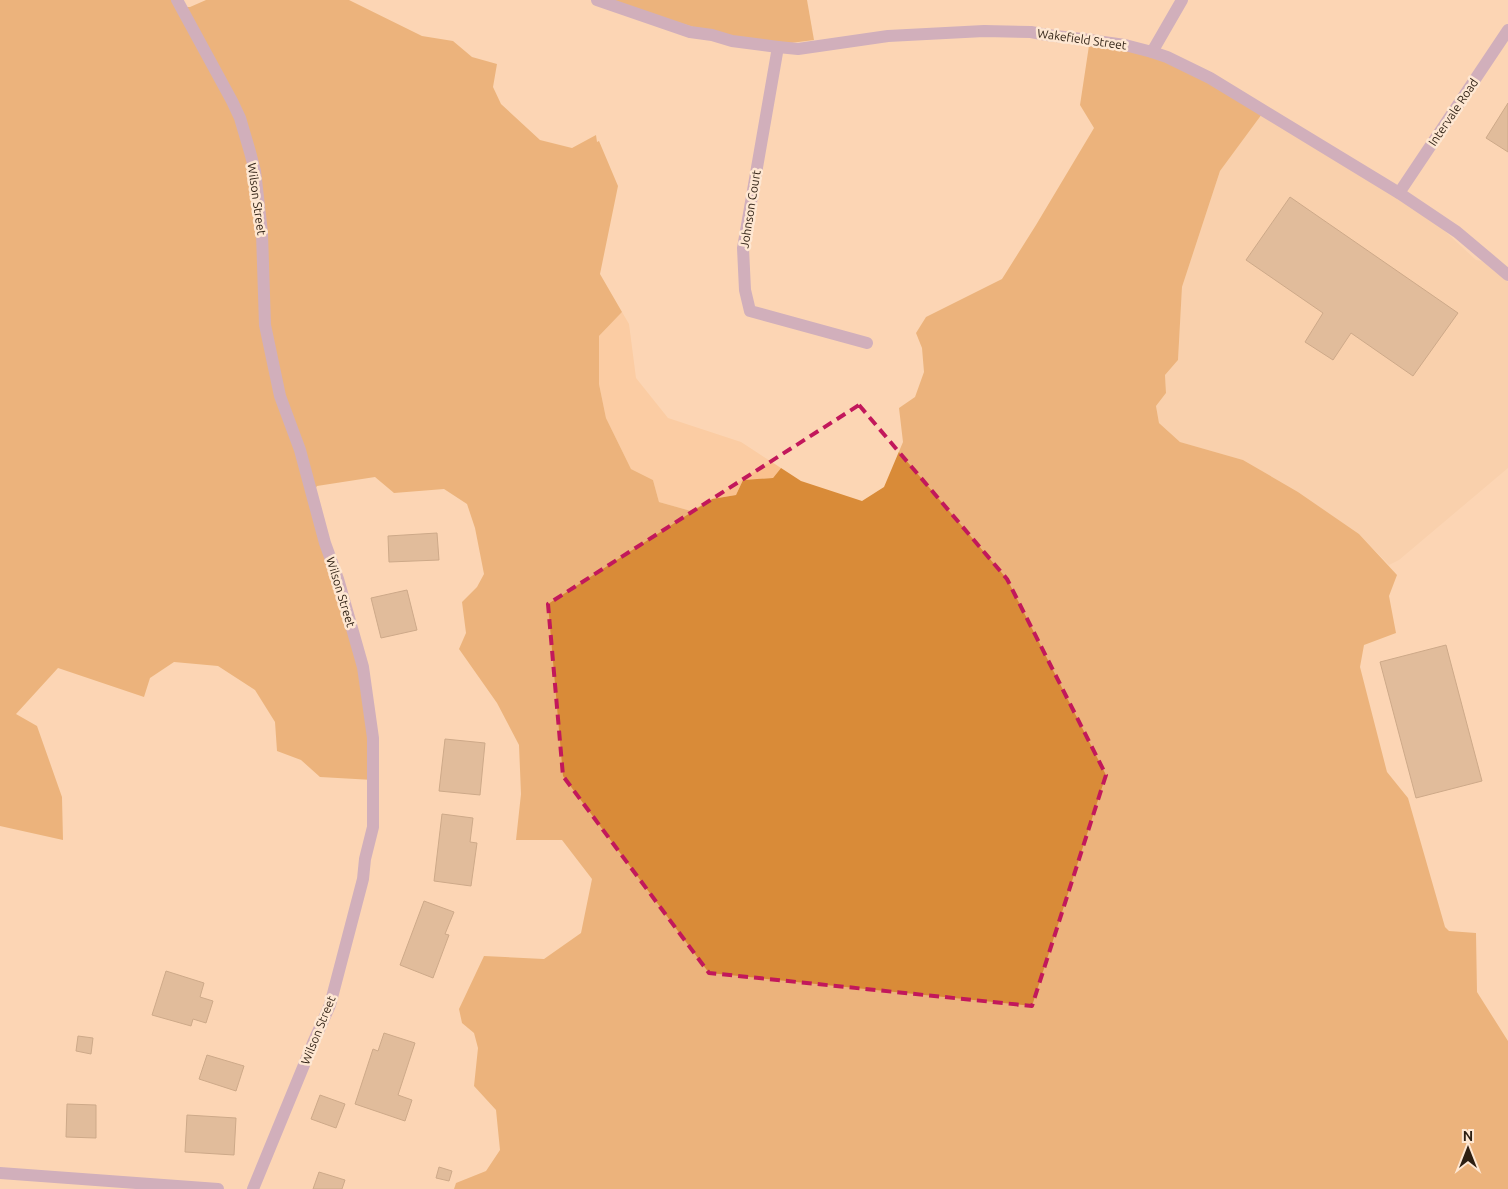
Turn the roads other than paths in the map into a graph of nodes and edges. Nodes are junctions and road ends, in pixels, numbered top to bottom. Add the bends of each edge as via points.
1 (177, 0) edge
2 (597, 0) edge
3 (1182, 0) edge
4 (1508, 30) edge
5 (778, 47) junction
6 (1152, 52) junction
7 (1398, 193) junction
8 (1508, 275) edge
9 (867, 343) dead end
10 (0, 1173) edge
11 (218, 1189) edge
12 (253, 1189) edge

1 - 12 street, Wilson Street via 232,100 252,158 262,232 265,325 280,396 300,450 363,667 373,738 373,827 330,1005
2 - 5 street, Wakefield Street via 690,32
3 - 6 street
4 - 7 street, Intervale Road
5 - 6 street, Wakefield Street via 798,49 888,36 984,31 1082,38
5 - 9 street, Johnson Court via 742,248 750,311
6 - 7 street, Wakefield Street via 1210,78
7 - 8 street, Wakefield Street via 1456,232
10 - 11 street

